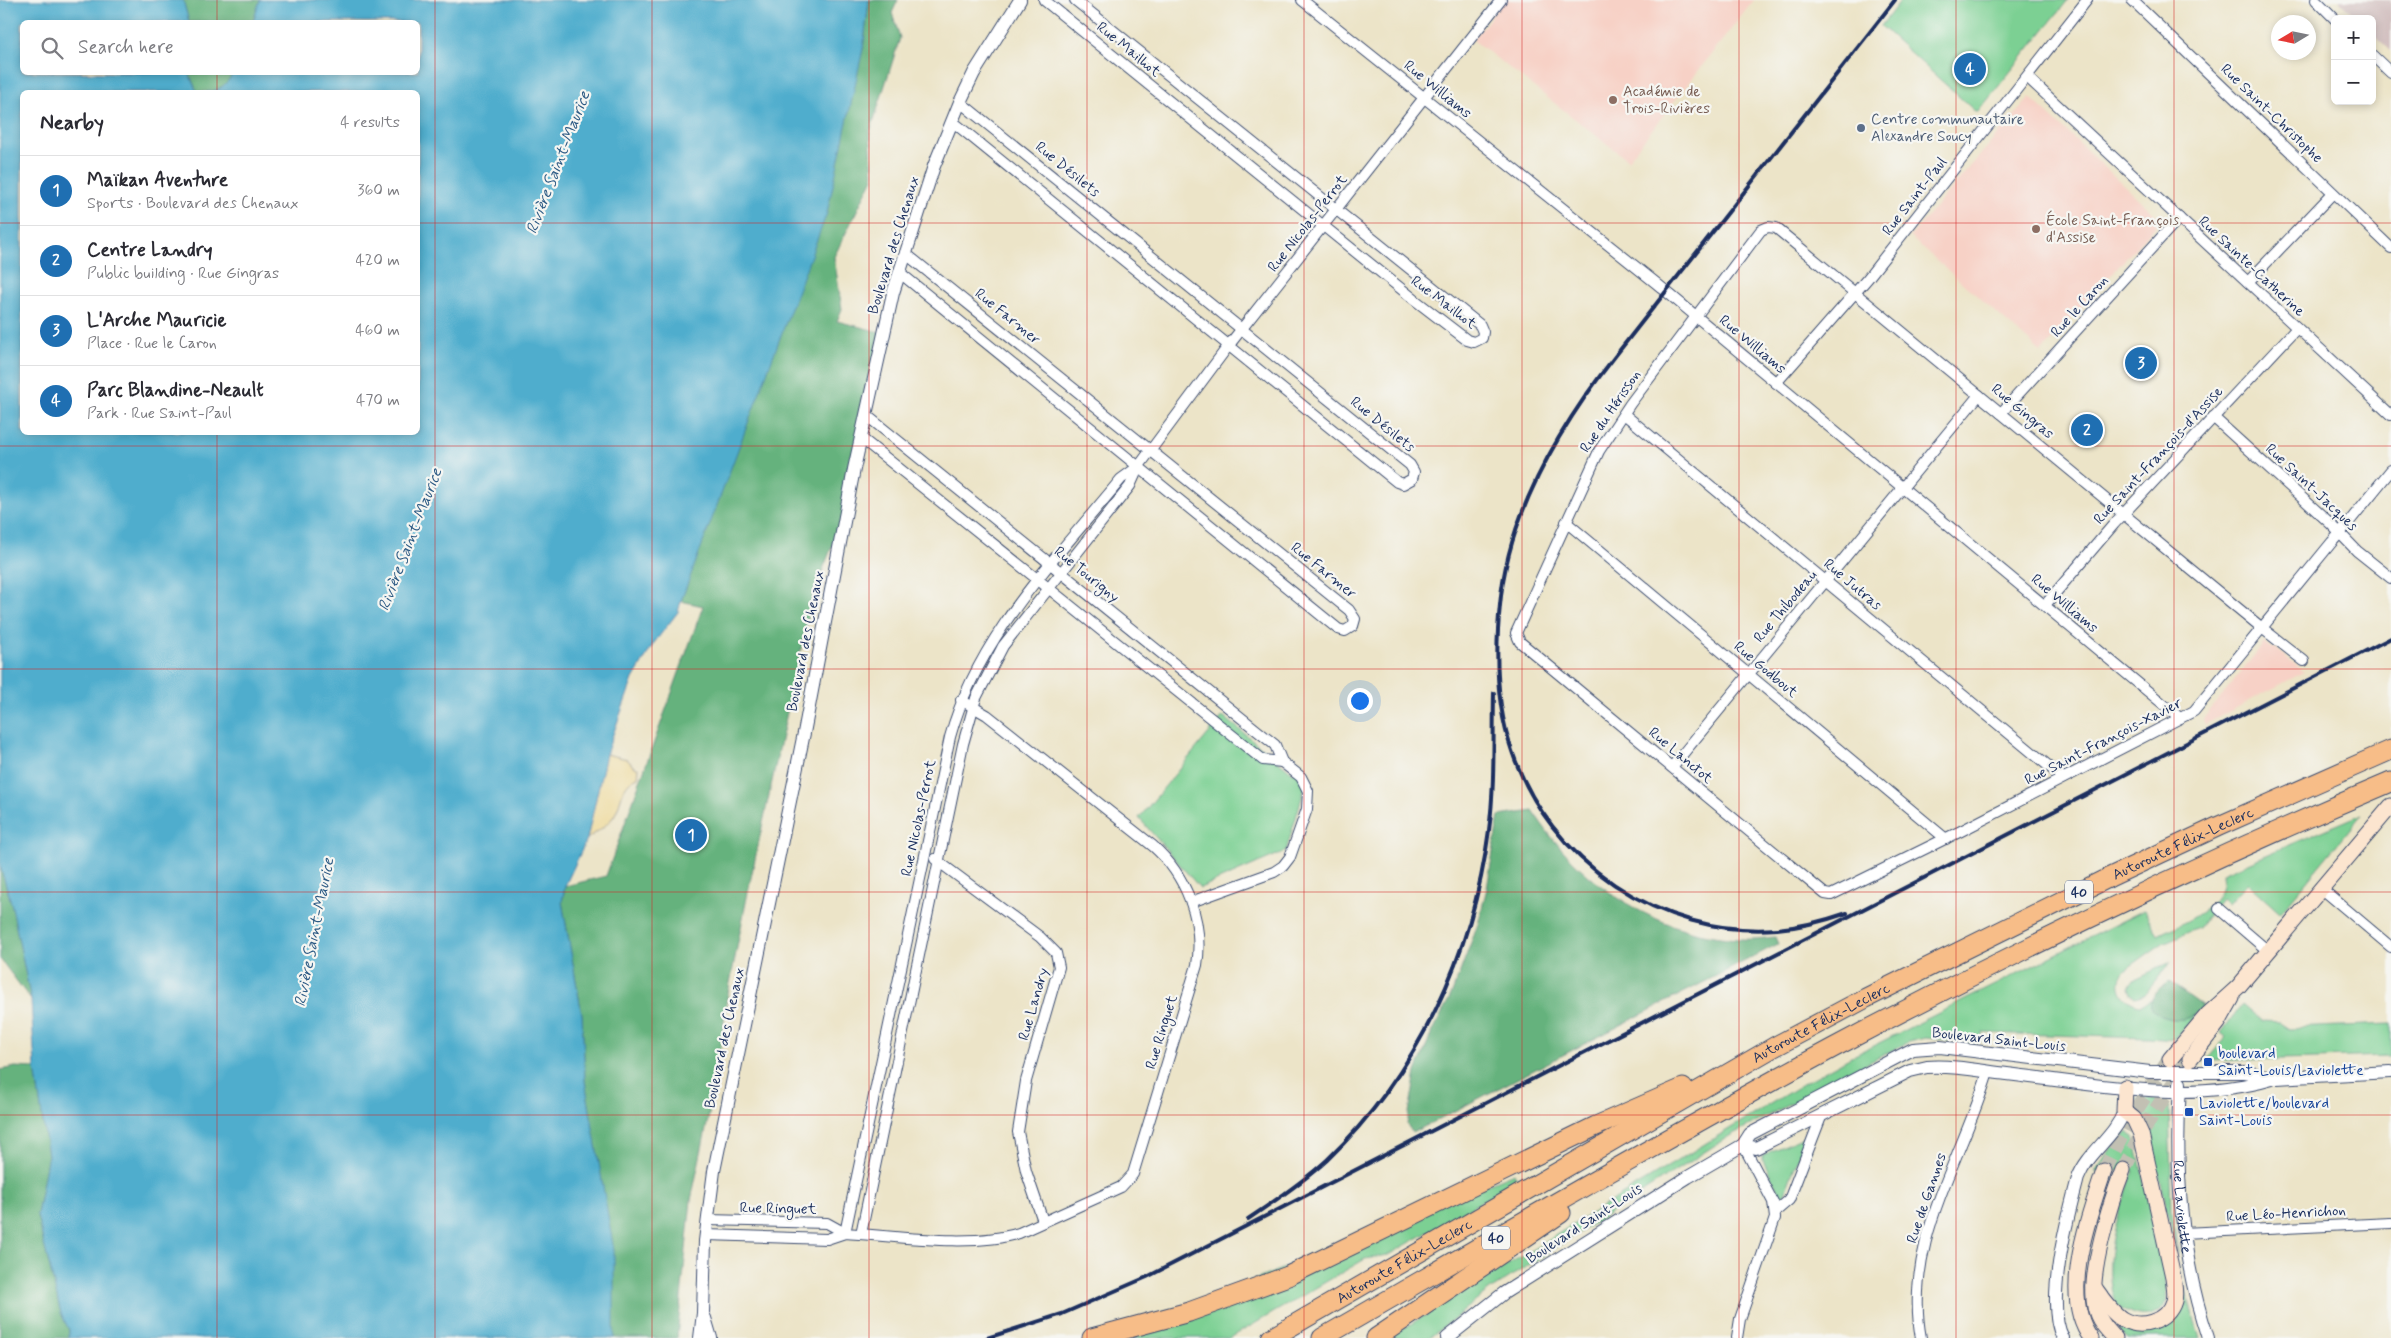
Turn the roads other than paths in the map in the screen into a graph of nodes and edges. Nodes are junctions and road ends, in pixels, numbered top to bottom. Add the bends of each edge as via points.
1 (1020, 0) edge
2 (1044, 0) edge
3 (1075, 0) edge
4 (1302, 0) edge
5 (1501, 0) edge
6 (2087, 0) edge
7 (2132, 0) edge
8 (2316, 0) edge
9 (2331, 15) edge
10 (2376, 59) edge
11 (2391, 73) edge
12 (2027, 77) junction
13 (1424, 98) junction
14 (960, 102) junction
15 (952, 120) junction
16 (2333, 193) junction
17 (1336, 210) junction
18 (2179, 218) junction
19 (1324, 226) junction
20 (1768, 227) joint
21 (2391, 248) edge
22 (906, 252) junction
23 (899, 272) junction
24 (2248, 282) junction
25 (1855, 292) junction
26 (1697, 316) junction
27 (1242, 328) junction
28 (2297, 328) junction
29 (1229, 345) junction
30 (1776, 383) junction
31 (1979, 395) junction
32 (2001, 413) junction
33 (1624, 414) junction
34 (866, 415) junction
35 (2391, 415) edge
36 (2213, 417) junction
37 (861, 438) junction
38 (1151, 450) junction
39 (1139, 466) junction
40 (2391, 470) edge
41 (1902, 487) junction
42 (2123, 514) junction
43 (1566, 522) junction
44 (2340, 533) junction
45 (1051, 564) junction
46 (1061, 572) junction
47 (2391, 578) edge
48 (1038, 580) junction
49 (1825, 580) junction
50 (1048, 588) junction
51 (2045, 606) junction
52 (2262, 628) junction
53 (1517, 637) joint
54 (2304, 661) dead end
55 (1748, 674) junction
56 (961, 700) junction
57 (973, 707) junction
58 (2180, 718) junction
59 (2391, 750) edge
60 (1282, 762) junction
61 (1672, 767) junction
62 (2063, 778) junction
63 (2390, 782) edge
64 (2391, 806) edge
65 (1946, 839) junction
66 (926, 853) junction
67 (939, 862) junction
68 (2321, 888) junction
69 (1828, 895) joint
70 (1191, 902) junction
71 (2219, 909) dead end
72 (2391, 947) edge
73 (2268, 951) junction
74 (2238, 987) junction
75 (1774, 1048) junction
76 (2170, 1059) tunnel mouth
77 (2190, 1059) tunnel mouth
78 (2127, 1070) junction
79 (1988, 1072) junction
80 (2391, 1072) edge
81 (2180, 1073) junction
82 (2277, 1078) junction
83 (2125, 1087) junction
84 (2179, 1090) junction
85 (2124, 1111) junction
86 (1821, 1117) junction
87 (1670, 1138) junction
88 (1743, 1145) junction
89 (2123, 1170) tunnel mouth
90 (2104, 1171) tunnel mouth
91 (1775, 1212) junction
92 (707, 1220) junction
93 (1043, 1221) junction
94 (2391, 1223) edge
95 (845, 1232) junction
96 (2183, 1233) junction
97 (861, 1234) junction
98 (706, 1235) junction
99 (2094, 1287) junction
100 (704, 1313) junction
101 (700, 1338) edge
102 (711, 1338) edge
103 (1092, 1338) edge
104 (1271, 1338) edge
105 (1322, 1338) edge
106 (1376, 1338) edge
107 (1447, 1338) edge
108 (1737, 1338) edge
109 (1921, 1338) edge
110 (2063, 1338) edge
111 (2091, 1338) edge
112 (2116, 1338) edge
113 (2208, 1338) edge

1 - 14 street, Boulevard des Chenaux via 974,73
2 - 19 street, Rue Mailhot
3 - 17 street, Rue Mailhot
4 - 13 street, Rue Williams
5 - 13 street, Rue Nicolas-Perrot
6 - 12 street, Rue Saint-Paul
7 - 16 street, Rue Saint-Christophe
8 - 9 street
10 - 11 street
12 - 18 street, Rue Sainte-Catherine
12 - 25 street, Rue Saint-Paul
13 - 17 street, Rue Nicolas-Perrot
13 - 26 street, Rue Williams
14 - 15 street, Boulevard des Chenaux
14 - 27 street, Rue Désilets
15 - 22 street, Boulevard des Chenaux
15 - 29 street, Rue Désilets
16 - 21 street, Rue Saint-Christophe
16 - 24 street
17 - 19 street, Rue Nicolas-Perrot
17 - 19 street, Rue Mailhot via 1480,325 1482,338 1474,342 1468,340
18 - 24 street, Rue Sainte-Catherine
18 - 32 street, Rue le Caron
19 - 27 street, Rue Nicolas-Perrot
20 - 25 street, Rue Gingras via 1776,228
20 - 26 street, Rue du Hérisson via 1761,230
22 - 23 street, Boulevard des Chenaux
22 - 38 street, Rue Farmer
23 - 34 street, Boulevard des Chenaux
23 - 39 street, Rue Farmer
24 - 28 street, Rue Sainte-Catherine
25 - 30 street, Rue Saint-Paul
25 - 31 street, Rue Gingras
26 - 30 street, Rue Williams
26 - 33 street, Rue du Hérisson
27 - 29 street, Rue Nicolas-Perrot
27 - 29 street, Rue Désilets via 1410,465 1414,472 1412,479 1403,484 1397,482
28 - 35 street, Rue Sainte-Catherine
28 - 36 street, Rue Saint-François-d'Assise
29 - 38 street, Rue Nicolas-Perrot
30 - 41 street, Rue Williams
31 - 32 street, Rue Gingras
31 - 41 street, Rue Thibodeau
32 - 42 street, Rue Gingras
33 - 43 street, Rue du Hérisson via 1596,456
33 - 49 street, Rue Jutras
34 - 37 street, Boulevard des Chenaux
34 - 45 street, Rue Tourigny
36 - 42 street, Rue Saint-François-d'Assise
36 - 44 street, Rue Saint-Jacques
37 - 48 street, Rue Tourigny
37 - 92 street, Boulevard des Chenaux via 804,733 719,1141
38 - 39 street, Rue Nicolas-Perrot
38 - 39 street, Rue Farmer via 1349,610 1355,619 1353,626 1345,631 1338,628
39 - 45 street, Rue Nicolas-Perrot via 1120,479
39 - 46 street, Rue Nicolas-Perrot via 1130,486
40 - 44 street, Rue Saint-François-Xavier
41 - 49 street, Rue Thibodeau
41 - 51 street, Rue Williams
42 - 51 street, Rue Saint-François-d'Assise
42 - 52 street, Rue Gingras
43 - 53 street, Rue du Hérisson
43 - 55 street, Rue Godbout
44 - 47 street, Rue Saint-Jacques
44 - 52 street, Rue Saint-François-Xavier
45 - 46 street, Rue Tourigny
45 - 48 street, Rue Nicolas-Perrot
46 - 50 street, Rue Nicolas-Perrot
46 - 60 street, Rue Tourigny via 1275,745
48 - 50 street, Rue Tourigny
48 - 56 street, Rue Nicolas-Perrot via 989,644
49 - 55 street, Rue Thibodeau
49 - 62 street, Rue Jutras
50 - 57 street, Rue Nicolas-Perrot via 1003,646
50 - 60 street, Rue Tourigny via 1263,760
51 - 58 street, Rue Williams
52 - 54 street, Rue Gingras
52 - 58 street, Rue Saint-François-Xavier via 2194,711
53 - 61 street, Rue Lanctot
55 - 61 street, Rue Thibodeau
55 - 65 street, Rue Godbout
56 - 57 street, Rue Ringuet
56 - 66 street, Rue Nicolas-Perrot
57 - 67 street, Rue Nicolas-Perrot
57 - 70 street, Rue Ringuet via 1158,850 1174,869
58 - 62 street, Rue Saint-François-Xavier
59 - 75 highway, Autoroute Félix-Leclerc / 40 via 2041,910
60 - 70 street, Rue Tourigny via 1301,777 1308,791 1307,808 1290,857 1274,872
61 - 69 street, Rue Lanctot
62 - 65 street, Rue Saint-François-Xavier
63 - 87 highway, Autoroute Félix-Leclerc / 40 via 2228,854 1986,970 1835,1047
64 - 68 main road
65 - 69 street, Rue Saint-François-Xavier
66 - 67 street, Rue Landry
66 - 95 street, Rue Nicolas-Perrot
67 - 93 street, Rue Landry via 1040,937 1058,958 1059,967 1026,1081 1019,1120 1021,1153
67 - 97 street, Rue Nicolas-Perrot
68 - 72 street
68 - 73 main road
70 - 93 street, Rue Ringuet via 1198,935 1196,970 1133,1174 1121,1187
71 - 73 street
73 - 74 main road
74 - 76 main road via 2208,1014
74 - 77 main road via 2218,1023
75 - 103 highway via 1596,1126 1288,1276 1189,1312
75 - 104 highway, Autoroute Félix-Leclerc / 40
78 - 81 street, Boulevard Saint-Louis
78 - 83 street
78 - 88 street, Boulevard Saint-Louis via 1919,1047 1750,1134
79 - 83 street, Boulevard Saint-Louis
79 - 86 street, Boulevard Saint-Louis via 1932,1066 1916,1069
79 - 109 street, Rue de Gannes via 1926,1238 1918,1297
80 - 82 street, Boulevard Saint-Louis
81 - 82 street, Boulevard Saint-Louis via 2244,1072
81 - 84 street, Rue Laviolette
82 - 84 street, Boulevard Saint-Louis via 2244,1088
83 - 84 street, Boulevard Saint-Louis
83 - 85 main road
84 - 96 street, Rue Laviolette via 2178,1160
85 - 99 main road via 2134,1119 2141,1134 2175,1295 2171,1307 2162,1317 2136,1324 2117,1315
85 - 110 street via 2117,1125 2083,1166 2078,1178 2055,1293 2057,1322
86 - 88 street, Boulevard Saint-Louis via 1756,1148
86 - 91 street via 1789,1200
87 - 105 highway, Autoroute Félix-Leclerc / 40
87 - 106 highway
88 - 91 street via 1771,1197
88 - 107 street, Boulevard Saint-Louis via 1512,1289
89 - 99 main road via 2107,1222
90 - 111 main road via 2089,1220 2076,1287 2080,1315
91 - 108 street via 1740,1319
92 - 95 street, Rue Ringuet via 827,1223
92 - 98 street, Boulevard des Chenaux
93 - 97 street, Rue Ringuet via 1010,1236 980,1240
94 - 96 street, Rue Léo-Henrichon
95 - 97 street, Rue Ringuet
95 - 98 street, Rue Ringuet via 827,1239
96 - 113 street, Rue Laviolette via 2191,1278
98 - 100 street, Boulevard des Chenaux
99 - 112 main road via 2097,1314
100 - 101 street, Boulevard des Chenaux
100 - 102 street, Boulevard des Chenaux

